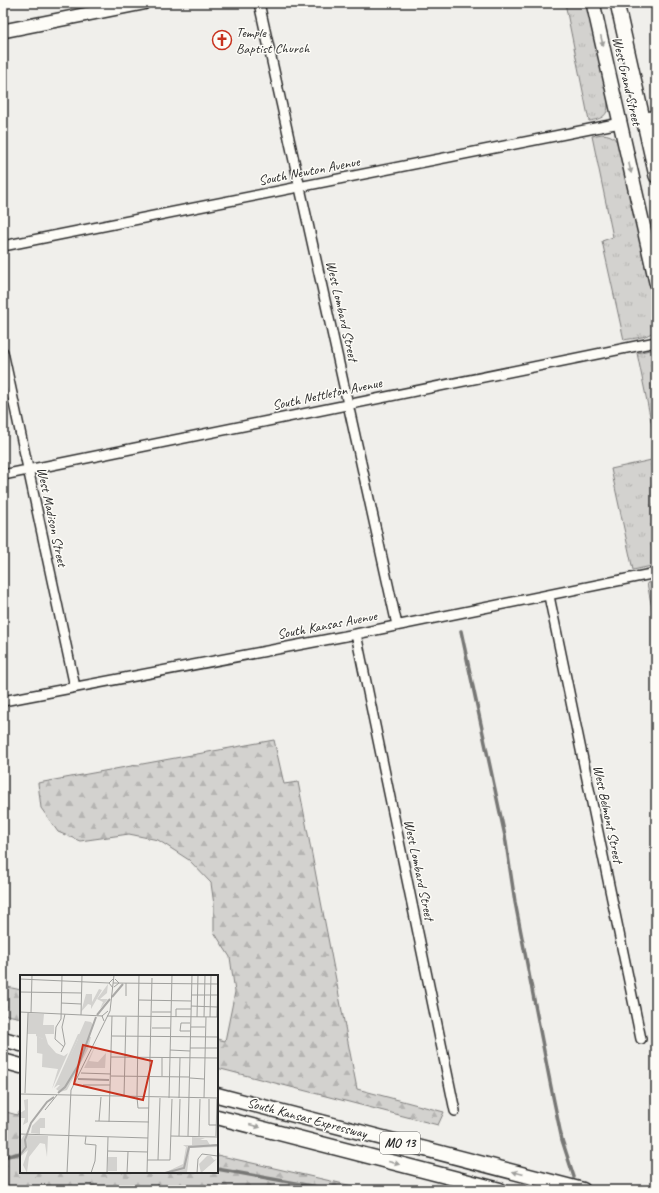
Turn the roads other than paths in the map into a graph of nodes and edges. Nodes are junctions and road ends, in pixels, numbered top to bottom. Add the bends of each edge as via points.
1 (143, 3) edge
2 (259, 3) edge
3 (593, 3) edge
4 (617, 3) edge
5 (3, 31) edge
6 (650, 117) edge
7 (620, 123) junction
8 (656, 176) edge
9 (301, 187) junction
10 (3, 246) edge
11 (656, 282) edge
12 (656, 342) edge
13 (3, 352) edge
14 (349, 404) junction
15 (28, 470) junction
16 (3, 475) edge
17 (656, 573) edge
18 (549, 596) junction
19 (397, 625) junction
20 (356, 634) junction
21 (75, 687) junction
22 (3, 702) edge
23 (641, 1039) dead end
24 (3, 1040) edge
25 (20, 1044) edge
26 (3, 1061) edge
27 (20, 1066) edge
28 (218, 1095) edge
29 (455, 1111) dead end
30 (218, 1117) edge
31 (500, 1190) edge
32 (583, 1190) edge

1 - 5 main road
2 - 9 street, West Lombard Street
3 -> 7 main road, West Grand Street
4 - 6 main road, West Grand Street
6 - 8 main road, West Grand Street
7 - 9 street, South Newton Avenue
7 -> 11 main road, West Grand Street
9 - 10 street, South Newton Avenue
9 - 14 street, West Lombard Street
12 - 14 street, South Nettleton Avenue
13 - 15 street, West Madison Street
14 - 15 street, South Nettleton Avenue
14 - 19 street, West Lombard Street
15 - 16 street, South Nettleton Avenue
15 - 21 street, West Madison Street
17 - 18 street, South Kansas Avenue
18 - 19 street, South Kansas Avenue
18 - 23 street, West Belmont Street
19 - 20 street, South Kansas Avenue
20 - 21 street, South Kansas Avenue
20 - 29 street, West Lombard Street
21 - 22 street, South Kansas Avenue
24 - 25 main road
26 - 27 main road
32 -> 28 main road, South Kansas Expressway / MO 13
30 -> 31 main road, South Kansas Expressway / MO 13

